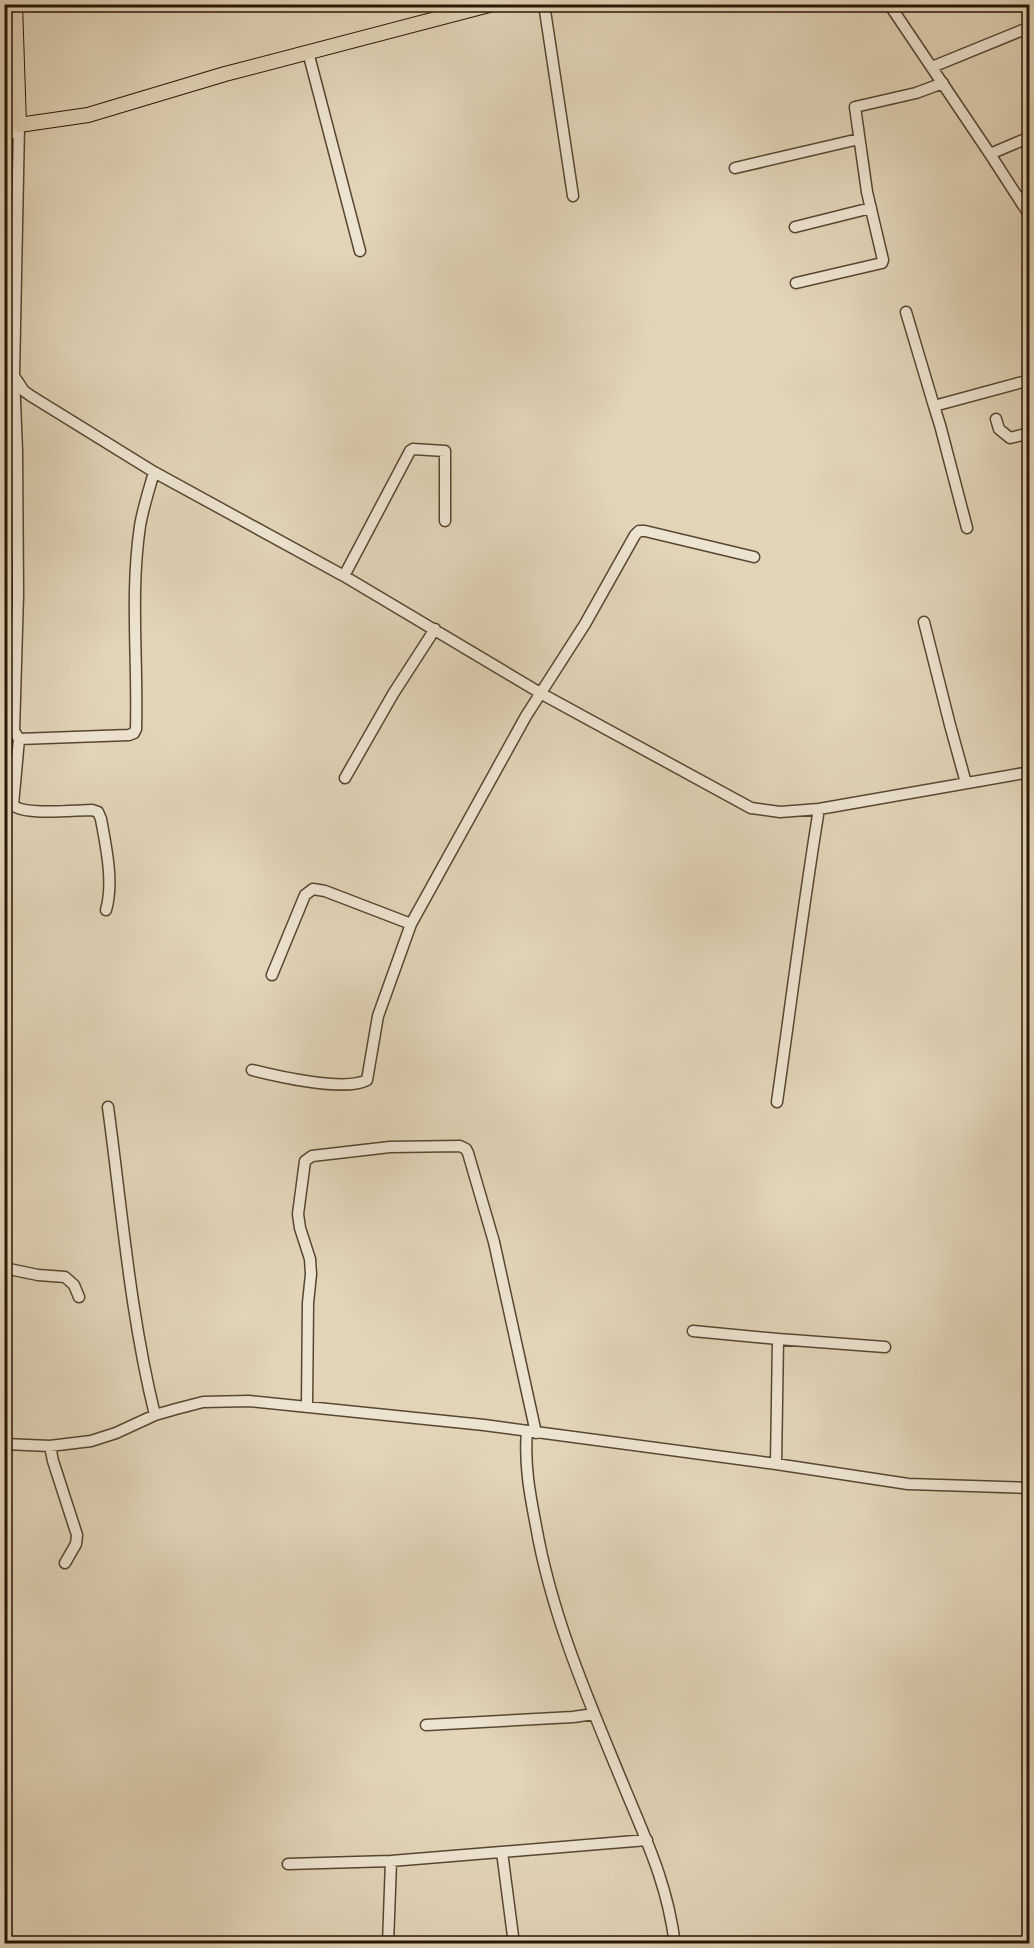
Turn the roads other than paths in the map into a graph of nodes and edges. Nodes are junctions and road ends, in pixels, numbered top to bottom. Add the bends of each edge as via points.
1 (15, 4) edge
2 (493, 4) edge
3 (544, 4) edge
4 (889, 4) edge
5 (1029, 27) edge
6 (308, 52) junction
7 (932, 67) junction
8 (943, 83) junction
9 (19, 129) junction
10 (4, 134) edge
11 (1029, 137) edge
12 (859, 139) junction
13 (990, 154) junction
14 (735, 168) dead end
15 (573, 196) dead end
16 (870, 208) junction
17 (1029, 216) edge
18 (795, 227) dead end
19 (360, 251) dead end
20 (796, 283) dead end
21 (906, 312) dead end
22 (14, 376) junction
23 (1029, 380) edge
24 (934, 406) junction
25 (996, 419) dead end
26 (10, 428) edge
27 (1029, 433) edge
28 (154, 472) junction
29 (445, 521) dead end
30 (967, 528) dead end
31 (754, 557) dead end
32 (344, 576) junction
33 (924, 622) dead end
34 (435, 629) junction
35 (542, 693) junction
36 (19, 738) junction
37 (1029, 772) edge
38 (345, 778) dead end
39 (966, 783) junction
40 (819, 809) junction
41 (106, 910) dead end
42 (411, 924) junction
43 (272, 975) dead end
44 (252, 1070) dead end
45 (777, 1102) dead end
46 (108, 1107) dead end
47 (4, 1268) edge
48 (79, 1297) dead end
49 (693, 1331) dead end
50 (778, 1339) junction
51 (885, 1347) dead end
52 (307, 1406) junction
53 (155, 1414) junction
54 (532, 1432) junction
55 (4, 1444) edge
56 (50, 1446) junction
57 (776, 1464) junction
58 (1029, 1488) edge
59 (65, 1563) dead end
60 (594, 1714) junction
61 (426, 1725) dead end
62 (647, 1840) junction
63 (502, 1852) junction
64 (391, 1861) junction
65 (288, 1864) dead end
66 (388, 1944) edge
67 (514, 1944) edge
68 (675, 1944) edge

1 - 9 main road
2 - 6 main road
3 - 15 street
4 - 7 street
5 - 7 street
6 - 9 main road via 88,115
6 - 19 street
7 - 8 street
8 - 12 street via 857,106
8 - 13 street
9 - 10 street
9 - 22 street
11 - 13 street
12 - 14 street
12 - 16 street
13 - 17 street
16 - 18 street
16 - 20 street via 882,263
21 - 24 street
22 - 26 street
22 - 28 street via 31,396
23 - 24 street
24 - 30 street
25 - 27 street via 999,429 1010,438
26 - 36 street via 18,595 14,731
28 - 32 street
28 - 36 street via 141,520 136,567 138,679 134,733
29 - 32 street via 445,451 413,449
31 - 35 street via 639,531
32 - 34 street
33 - 39 street
34 - 35 street
34 - 38 street
35 - 40 street via 751,808 780,812
35 - 42 street
36 - 41 street via 14,807 92,810 100,815 109,887
37 - 39 street
39 - 40 street
40 - 45 street
42 - 43 street via 313,889 305,895
42 - 44 street via 378,1016 367,1080 335,1084
46 - 53 street via 136,1319
47 - 48 street via 65,1278 74,1285
49 - 50 street
50 - 51 street
50 - 57 street
52 - 53 street via 203,1402
52 - 54 street
52 - 54 street via 311,1287 309,1252 298,1214 305,1161 312,1156 390,1147 460,1146 468,1153 491,1231
53 - 56 street via 91,1441
54 - 57 street
54 - 60 street via 527,1473 546,1578
55 - 56 street
56 - 59 street via 77,1535
57 - 58 street via 908,1484
60 - 61 street
60 - 62 street
62 - 63 street
62 - 68 street via 666,1892
63 - 64 street
63 - 67 street
64 - 65 street
64 - 66 street

